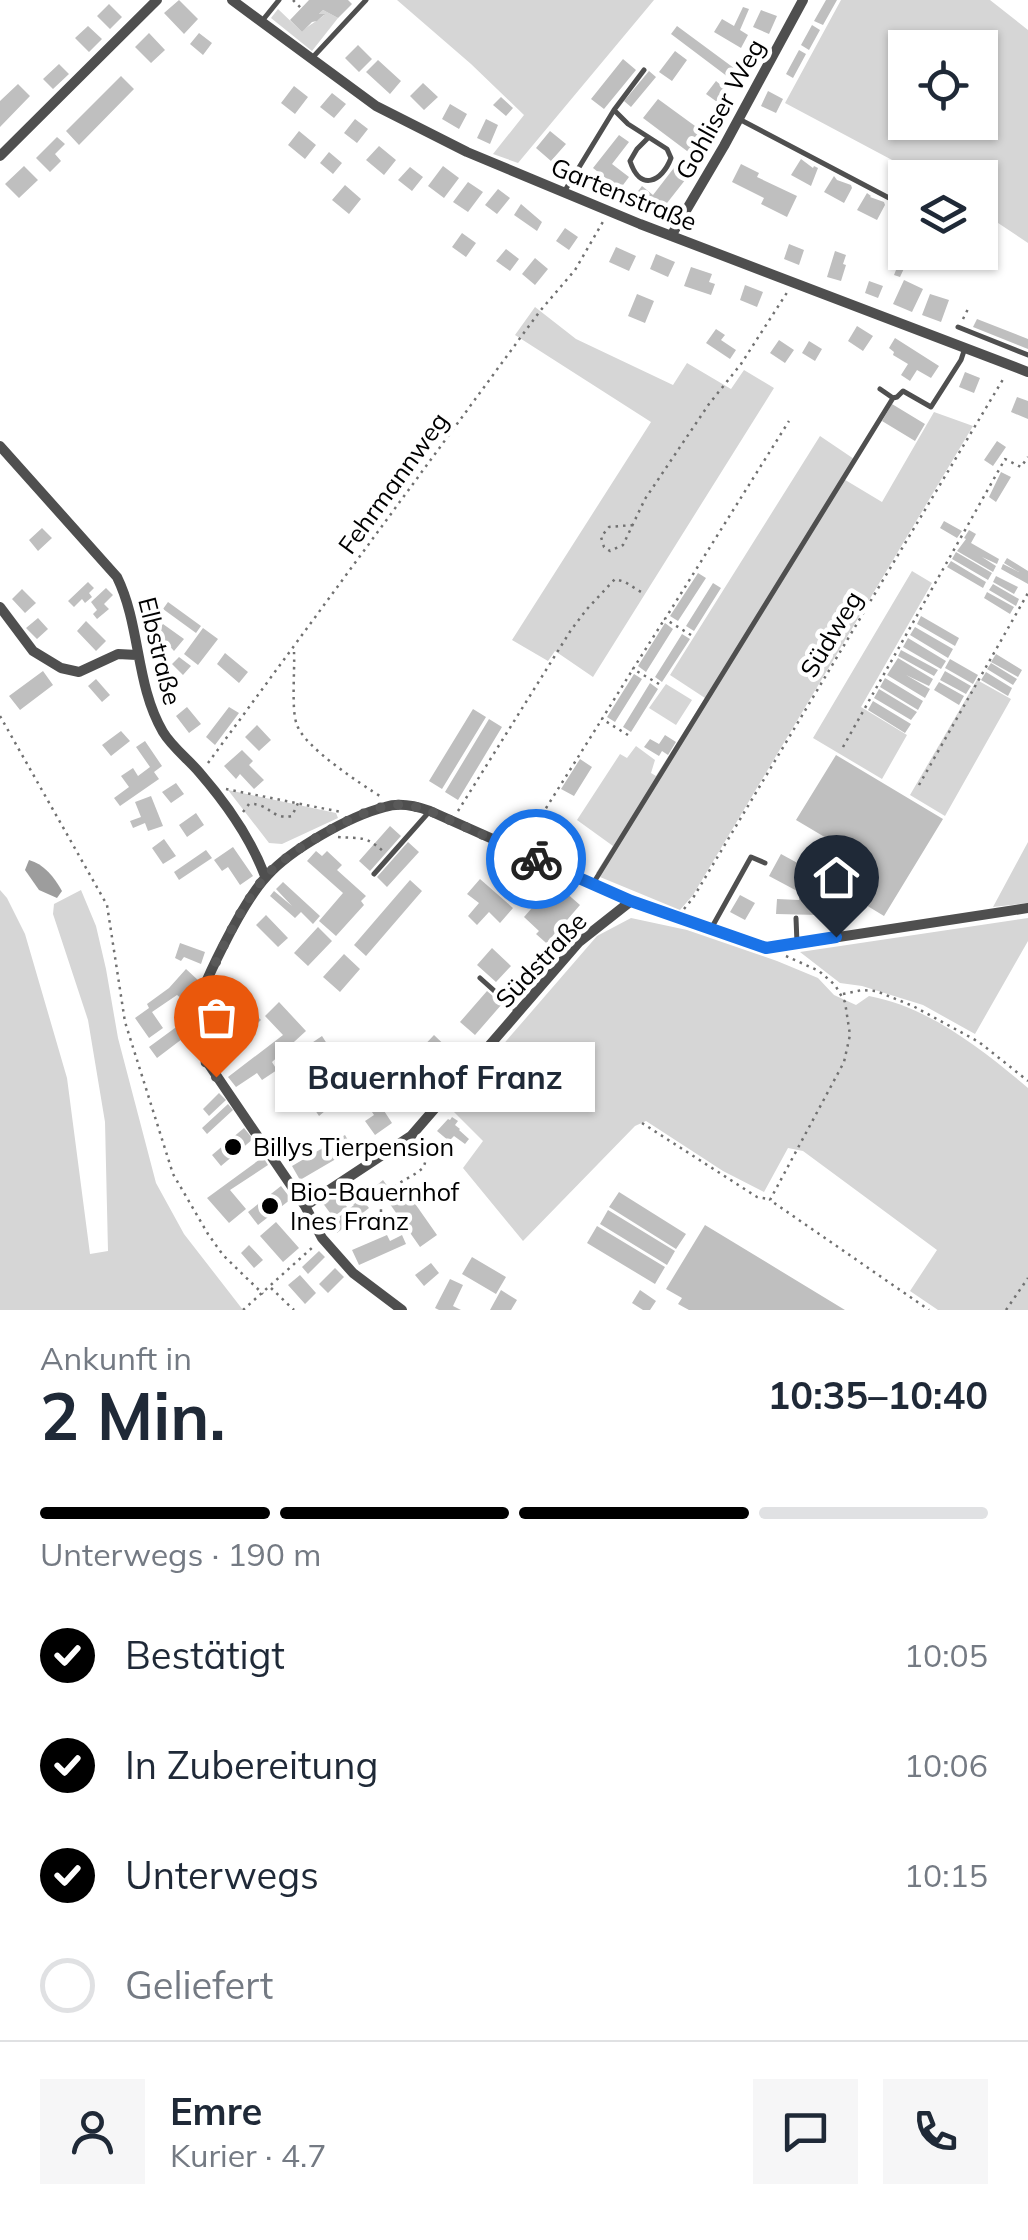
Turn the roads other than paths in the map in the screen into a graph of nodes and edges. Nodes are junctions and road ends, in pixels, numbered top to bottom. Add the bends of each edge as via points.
1 (157, 0) edge
2 (232, 0) edge
3 (279, 0) edge
4 (366, 0) edge
5 (803, 0) edge
6 (262, 22) junction
7 (311, 59) junction
8 (644, 70) dead end
9 (614, 110) junction
10 (739, 119) junction
11 (648, 138) junction
12 (0, 156) edge
13 (564, 192) junction
14 (888, 197) edge
15 (671, 236) junction
16 (958, 327) dead end
17 (965, 348) junction
18 (1028, 355) edge
19 (1028, 372) edge
20 (880, 389) dead end
21 (893, 398) junction
22 (0, 446) edge
23 (0, 607) edge
24 (138, 654) junction
25 (430, 811) junction
26 (765, 864) dead end
27 (374, 874) dead end
28 (266, 876) junction
29 (593, 884) junction
30 (631, 901) junction
31 (1028, 908) edge
32 (796, 918) dead end
33 (711, 930) junction
34 (798, 943) junction
35 (480, 978) dead end
36 (518, 1012) junction
37 (407, 1049) dead end
38 (450, 1090) junction
39 (305, 1206) junction
40 (402, 1310) edge

1 - 12 street
2 - 6 street, Gartenstraße
3 - 6 lane
4 - 7 lane
5 - 10 street, Gohliser Weg
6 - 7 street, Gartenstraße
7 - 13 street, Gartenstraße via 376,106
8 - 9 lane
9 - 11 lane
9 - 13 lane
10 - 14 lane
10 - 15 street, Gohliser Weg
11 - 11 lane via 671,158 660,178 649,180 639,178 630,161
13 - 15 street, Gartenstraße
15 - 17 street, Gartenstraße
16 - 18 lane
17 - 19 street, Gartenstraße
17 - 21 lane via 931,408 902,391
20 - 21 lane
21 - 29 lane
22 - 24 street, Elbstraße via 118,577
23 - 24 street via 33,651 61,668 78,672 118,654
24 - 28 street, Elbstraße via 149,703 165,735 234,818
25 - 27 lane
25 - 28 street via 391,806 356,818
25 - 29 street
26 - 33 lane via 752,857
28 - 39 street via 214,966 192,1026 194,1042
29 - 30 street
30 - 33 street
30 - 36 street, Südstraße via 579,942
31 - 34 street
32 - 34 lane
33 - 34 street via 766,948
35 - 36 lane
36 - 38 street, Südstraße
37 - 38 lane
38 - 39 street, Südstraße via 411,1136
39 - 40 street via 353,1274

